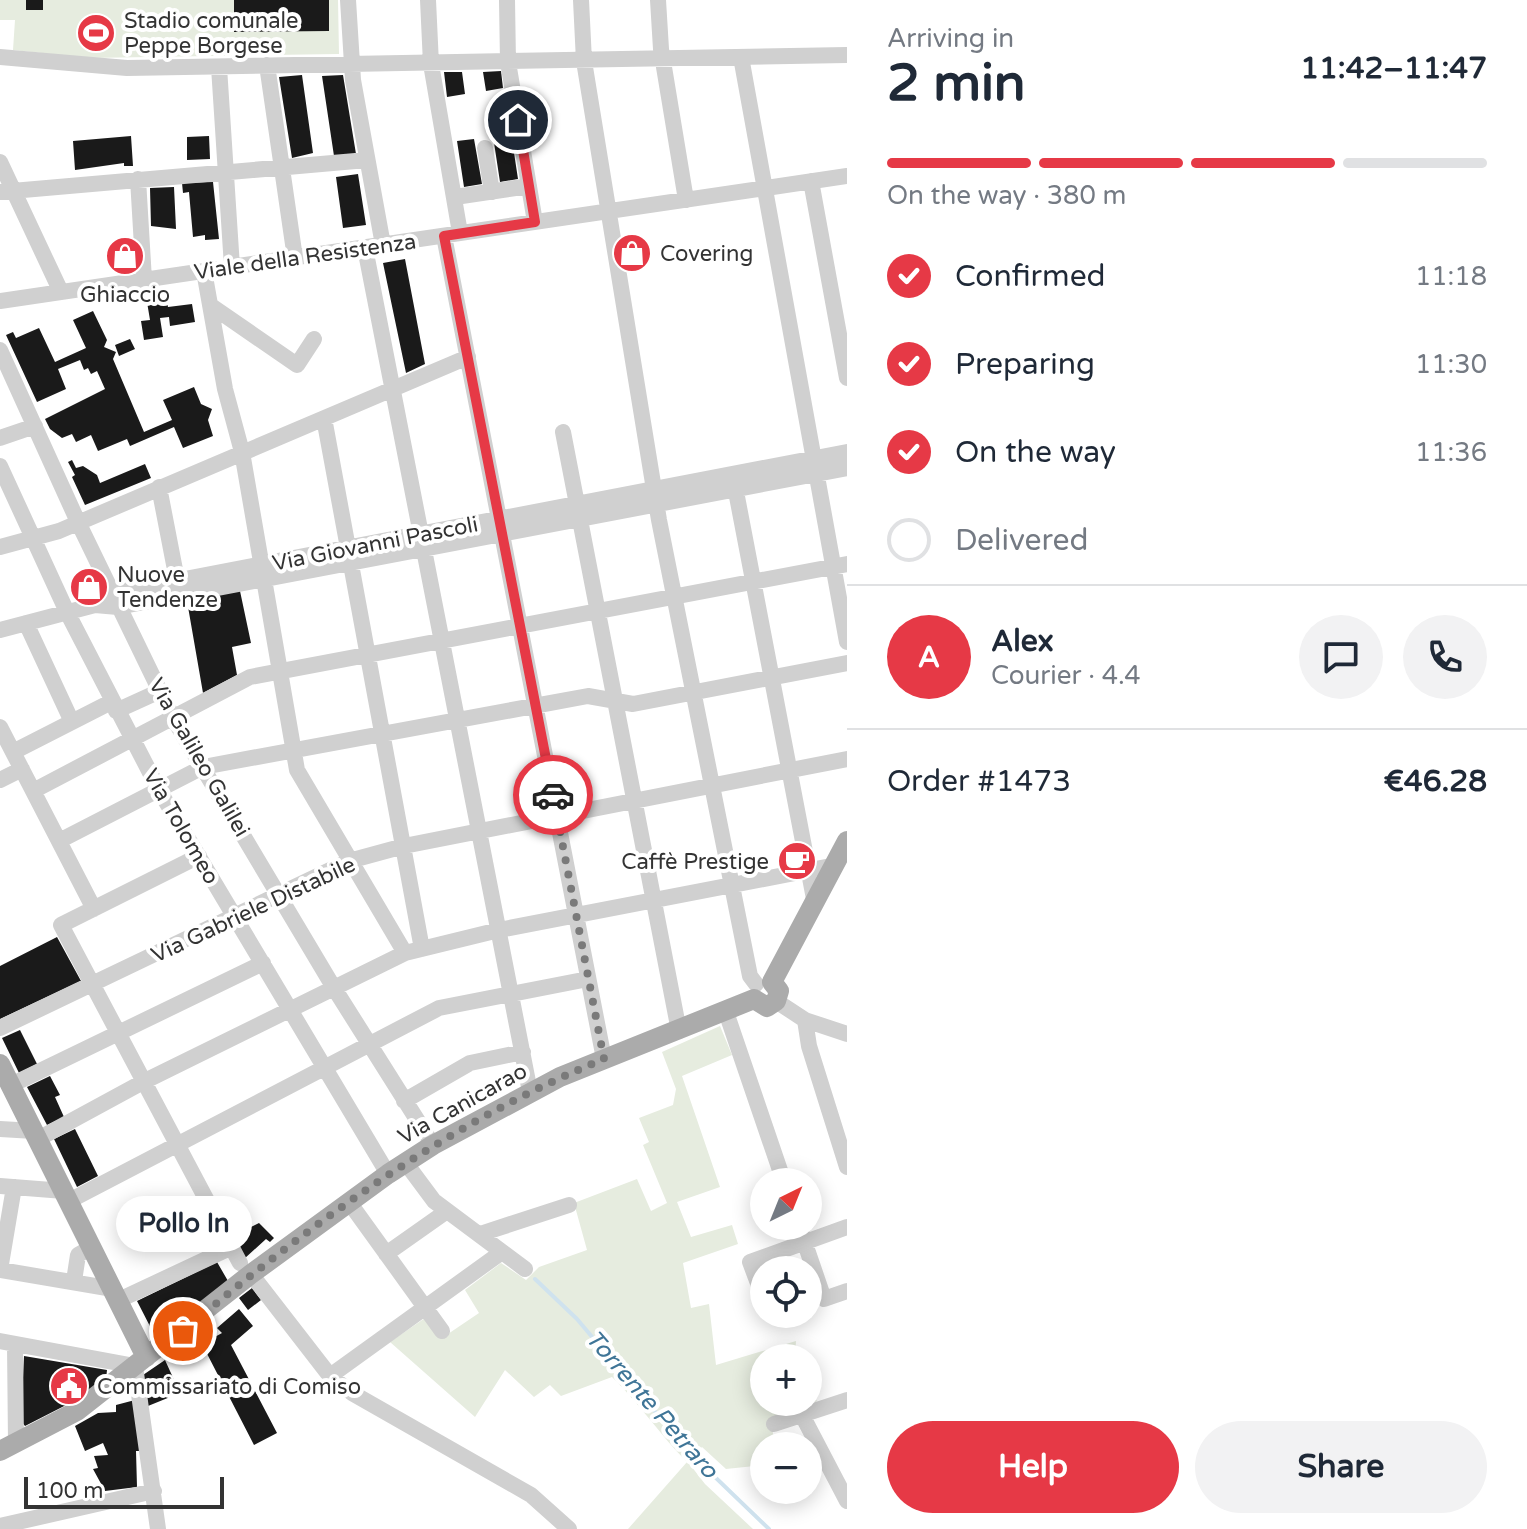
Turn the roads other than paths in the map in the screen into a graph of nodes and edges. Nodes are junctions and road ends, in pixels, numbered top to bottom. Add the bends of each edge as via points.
1 (348, 0) edge
2 (428, 0) edge
3 (507, 0) edge
4 (581, 0) edge
5 (658, 0) edge
6 (847, 55) edge
7 (0, 57) edge
8 (741, 57) junction
9 (663, 59) junction
10 (584, 61) junction
11 (508, 62) junction
12 (431, 64) junction
13 (267, 65) junction
14 (352, 65) junction
15 (219, 67) junction
16 (485, 148) dead end
17 (367, 160) junction
18 (0, 162) edge
19 (282, 168) junction
20 (226, 173) junction
21 (847, 176) edge
22 (138, 179) junction
23 (811, 181) junction
24 (529, 186) junction
25 (763, 188) junction
26 (7, 192) edge
27 (492, 192) junction
28 (455, 197) junction
29 (686, 200) junction
30 (610, 211) junction
31 (535, 222) junction
32 (452, 234) junction
33 (383, 245) junction
34 (365, 248) junction
35 (295, 258) junction
36 (232, 267) junction
37 (204, 271) junction
38 (144, 280) junction
39 (61, 292) junction
40 (0, 301) edge
41 (210, 305) junction
42 (314, 339) dead end
43 (0, 350) edge
44 (468, 357) junction
45 (6, 378) edge
46 (847, 378) edge
47 (393, 389) junction
48 (324, 418) junction
49 (35, 426) junction
50 (563, 432) dead end
51 (0, 438) edge
52 (242, 452) junction
53 (847, 452) edge
54 (0, 466) edge
55 (814, 466) junction
56 (847, 468) edge
57 (734, 482) junction
58 (159, 487) junction
59 (655, 497) junction
60 (578, 511) junction
61 (78, 522) junction
62 (501, 526) junction
63 (33, 538) junction
64 (422, 541) junction
65 (0, 547) edge
66 (349, 555) junction
67 (840, 565) edge
68 (264, 571) junction
69 (177, 580) junction
70 (753, 582) junction
71 (674, 598) junction
72 (115, 600) junction
73 (598, 611) junction
74 (67, 612) junction
75 (26, 623) junction
76 (519, 625) junction
77 (0, 630) edge
78 (442, 640) junction
79 (847, 642) edge
80 (367, 654) junction
81 (847, 663) edge
82 (281, 671) junction
83 (772, 677) junction
84 (160, 691) junction
85 (694, 692) junction
86 (615, 703) junction
87 (114, 706) junction
88 (536, 706) junction
89 (173, 718) junction
90 (457, 719) junction
91 (72, 722) junction
92 (0, 727) edge
93 (382, 733) junction
94 (132, 739) junction
95 (295, 749) junction
96 (13, 752) junction
97 (847, 759) edge
98 (203, 767) junction
99 (22, 769) junction
100 (790, 771) junction
101 (0, 780) edge
102 (713, 786) junction
103 (159, 790) junction
104 (33, 791) junction
105 (635, 802) junction
106 (557, 817) junction
107 (479, 832) junction
108 (59, 841) junction
109 (847, 841) edge
110 (404, 846) junction
111 (199, 856) junction
112 (349, 861) junction
113 (836, 865) junction
114 (810, 871) junction
115 (733, 886) junction
116 (280, 896) junction
117 (654, 901) junction
118 (815, 904) junction
119 (94, 909) junction
120 (577, 915) junction
121 (235, 917) junction
122 (499, 930) junction
123 (413, 951) junction
124 (263, 963) junction
125 (588, 979) junction
126 (92, 984) junction
127 (334, 988) junction
128 (765, 992) junction
129 (511, 995) junction
130 (290, 1009) junction
131 (726, 1012) junction
132 (805, 1020) junction
133 (0, 1028) edge
134 (679, 1031) junction
135 (118, 1033) junction
136 (847, 1034) edge
137 (370, 1046) junction
138 (523, 1052) junction
139 (604, 1059) junction
140 (324, 1068) junction
141 (5, 1078) edge
142 (143, 1082) junction
143 (530, 1092) junction
144 (404, 1101) junction
145 (0, 1129) edge
146 (36, 1135) junction
147 (174, 1143) junction
148 (433, 1145) junction
149 (847, 1167) edge
150 (396, 1168) junction
151 (779, 1168) edge
152 (7, 1186) edge
153 (67, 1196) junction
154 (349, 1202) junction
155 (569, 1205) dead end
156 (447, 1211) junction
157 (847, 1227) edge
158 (822, 1231) edge
159 (480, 1234) junction
160 (791, 1240) edge
161 (804, 1240) edge
162 (92, 1247) junction
163 (232, 1247) junction
164 (502, 1252) junction
165 (386, 1254) junction
166 (761, 1256) edge
167 (245, 1269) junction
168 (525, 1269) dead end
169 (0, 1270) edge
170 (74, 1281) junction
171 (847, 1291) edge
172 (116, 1294) junction
173 (424, 1306) junction
174 (442, 1331) dead end
175 (8, 1343) edge
176 (141, 1362) junction
177 (330, 1376) junction
178 (847, 1400) edge
179 (822, 1408) edge
180 (799, 1416) edge
181 (803, 1416) edge
182 (774, 1424) dead end
183 (8, 1447) edge
184 (154, 1491) junction
185 (847, 1501) edge
186 (55, 1522) edge
187 (0, 1526) edge
188 (158, 1529) edge
189 (569, 1529) edge

1 - 14 street
2 - 12 street
3 - 11 street
4 - 10 street
5 - 9 street
6 - 8 street
7 - 15 street via 91,67
8 - 9 street
8 - 25 street
9 - 10 street
9 - 29 street
10 - 11 street
10 - 30 street
11 - 12 street
11 - 24 street
12 - 14 street
12 - 28 street
13 - 14 street
13 - 15 street
13 - 19 street
14 - 17 street
15 - 20 street
16 - 27 street
17 - 19 street
17 - 33 street
18 - 26 street
19 - 20 street
19 - 35 street
20 - 22 street
20 - 36 street
21 - 23 street, Viale della Resistenza
22 - 26 street
22 - 38 street
23 - 25 street, Viale della Resistenza
23 - 46 street
24 - 27 street
24 - 31 street
25 - 29 street, Viale della Resistenza
25 - 55 street
26 - 39 street
27 - 28 street
28 - 32 street
29 - 30 street, Viale della Resistenza
30 - 31 street, Viale della Resistenza
30 - 59 street
31 - 32 street, Viale della Resistenza
32 - 33 street, Viale della Resistenza
32 - 44 street
33 - 34 street, Viale della Resistenza
34 - 35 street, Viale della Resistenza
34 - 47 street
35 - 36 street, Viale della Resistenza
36 - 37 street, Viale della Resistenza
37 - 38 street, Viale della Resistenza
37 - 41 street
38 - 39 street, Viale della Resistenza
39 - 40 street, Viale della Resistenza
41 - 42 street via 297,365
41 - 52 street
43 - 45 street, Via Galileo Galilei
44 - 47 street
44 - 62 street
45 - 49 street, Via Galileo Galilei
47 - 48 street
47 - 64 street
48 - 52 street
48 - 66 street
49 - 51 street
49 - 61 street, Via Galileo Galilei
50 - 60 street
52 - 58 street
52 - 68 street
53 - 55 street, Via Giovanni Pascoli
54 - 63 street, Via Tolomeo
55 - 56 street, Via Giovanni Pascoli
55 - 57 street, Via Giovanni Pascoli
55 - 67 street
57 - 59 street, Via Giovanni Pascoli
57 - 70 street
58 - 61 street
58 - 69 street
59 - 60 street, Via Giovanni Pascoli
59 - 71 street
60 - 62 street, Via Giovanni Pascoli
60 - 73 street
61 - 63 street
61 - 72 street, Via Galileo Galilei
62 - 64 street, Via Giovanni Pascoli
62 - 76 street
63 - 65 street
63 - 74 street, Via Tolomeo
64 - 66 street, Via Giovanni Pascoli
64 - 78 street
66 - 68 street, Via Giovanni Pascoli
66 - 80 street
67 - 70 street
67 - 79 street
68 - 69 street, Via Giovanni Pascoli
68 - 72 street, Via Giovanni Pascoli
68 - 82 street
69 - 72 street, Via Giovanni Pascoli
70 - 71 street
70 - 83 street
71 - 73 street
71 - 85 street
72 - 74 street, Via Giovanni Pascoli
72 - 84 street, Via Galileo Galilei
73 - 76 street
73 - 86 street
74 - 75 street, Via Giovanni Pascoli
74 - 87 street, Via Tolomeo
75 - 77 street, Via Giovanni Pascoli
75 - 91 street
76 - 78 street
76 - 88 street
78 - 80 street
78 - 90 street
80 - 82 street
80 - 93 street
81 - 83 street
82 - 89 street via 250,677
82 - 95 street
83 - 85 street
83 - 100 street
84 - 87 street
84 - 89 street, Via Galileo Galilei
85 - 86 street
85 - 102 street
86 - 88 street via 588,696
86 - 105 street
87 - 91 street
87 - 94 street, Via Tolomeo
88 - 90 street
88 - 106 street
89 - 94 street
89 - 98 street, Via Galileo Galilei
90 - 93 street
90 - 107 street
91 - 96 street
92 - 96 street
93 - 95 street
93 - 110 street
94 - 103 street, Via Tolomeo
94 - 104 street
95 - 98 street
95 - 112 street via 297,770
96 - 99 street
97 - 100 street, Via Gabriele Distabile
98 - 103 street
98 - 116 street, Via Galileo Galilei
99 - 101 street
99 - 104 street
100 - 102 street, Via Gabriele Distabile
100 - 114 street
102 - 105 street, Via Gabriele Distabile
102 - 115 street
103 - 108 street
103 - 111 street, Via Tolomeo
104 - 108 street
105 - 106 street, Via Gabriele Distabile
105 - 117 street
106 - 107 street, Via Gabriele Distabile
106 - 120 street
107 - 110 street, Via Gabriele Distabile
107 - 122 street
108 - 119 street
109 - 113 main road
110 - 112 street, Via Gabriele Distabile
110 - 123 street
111 - 119 street
111 - 121 street, Via Tolomeo
112 - 116 street, Via Gabriele Distabile
112 - 123 street
113 - 114 street
113 - 118 main road
114 - 115 street
114 - 118 street
115 - 117 street
115 - 128 street via 750,976
116 - 121 street, Via Gabriele Distabile
116 - 127 street, Via Galileo Galilei
117 - 120 street
117 - 134 street
118 - 128 main road
119 - 126 street via 61,925
120 - 122 street
120 - 125 street
121 - 124 street, Via Tolomeo
121 - 126 street, Via Gabriele Distabile
122 - 123 street
122 - 129 street
123 - 127 street
124 - 130 street, Via Tolomeo
124 - 135 street
125 - 129 street
125 - 139 street
126 - 133 street, Via Gabriele Distabile
126 - 135 street
127 - 130 street
127 - 137 street, Via Galileo Galilei
128 - 131 main road, Via Canicarao
128 - 132 street
129 - 137 street via 439,1008
129 - 138 street
130 - 140 street, Via Tolomeo
130 - 142 street
131 - 134 main road, Via Canicarao
131 - 151 street
132 - 136 street
132 - 149 street
134 - 139 main road, Via Canicarao
135 - 141 street
135 - 142 street
137 - 140 street
137 - 144 street, Via Galileo Galilei
138 - 143 street
138 - 144 street via 470,1063
139 - 143 main road, Via Canicarao
140 - 147 street
140 - 150 street, Via Tolomeo
141 - 146 main road
142 - 146 street
142 - 147 street
143 - 148 main road, Via Canicarao
144 - 148 street, Via Galileo Galilei
145 - 146 street
146 - 153 main road
147 - 153 street
147 - 163 street
148 - 150 main road, Via Canicarao
150 - 154 main road, Via Canicarao
150 - 156 street, Via Tolomeo
152 - 153 street
152 - 169 street
153 - 162 main road
154 - 165 street
154 - 167 main road, Via Canicarao
155 - 159 street
156 - 159 street, Via Tolomeo
156 - 165 street
157 - 158 street
159 - 164 street, Via Tolomeo
160 - 166 street
161 - 171 street via 824,1299
162 - 170 street via 78,1255
162 - 172 main road
163 - 167 street
163 - 172 street
164 - 168 street, Via Tolomeo
164 - 173 street
165 - 173 street
167 - 176 main road, Via Canicarao
167 - 177 street
169 - 170 street
170 - 172 street
172 - 176 main road
173 - 174 street
173 - 177 street
175 - 176 street
175 - 183 street
176 - 183 main road, Via Canicarao via 77,1411
176 - 184 street
177 - 189 street via 531,1495
178 - 179 street
180 - 182 street
181 - 185 street
184 - 186 street
184 - 188 street
186 - 187 street

